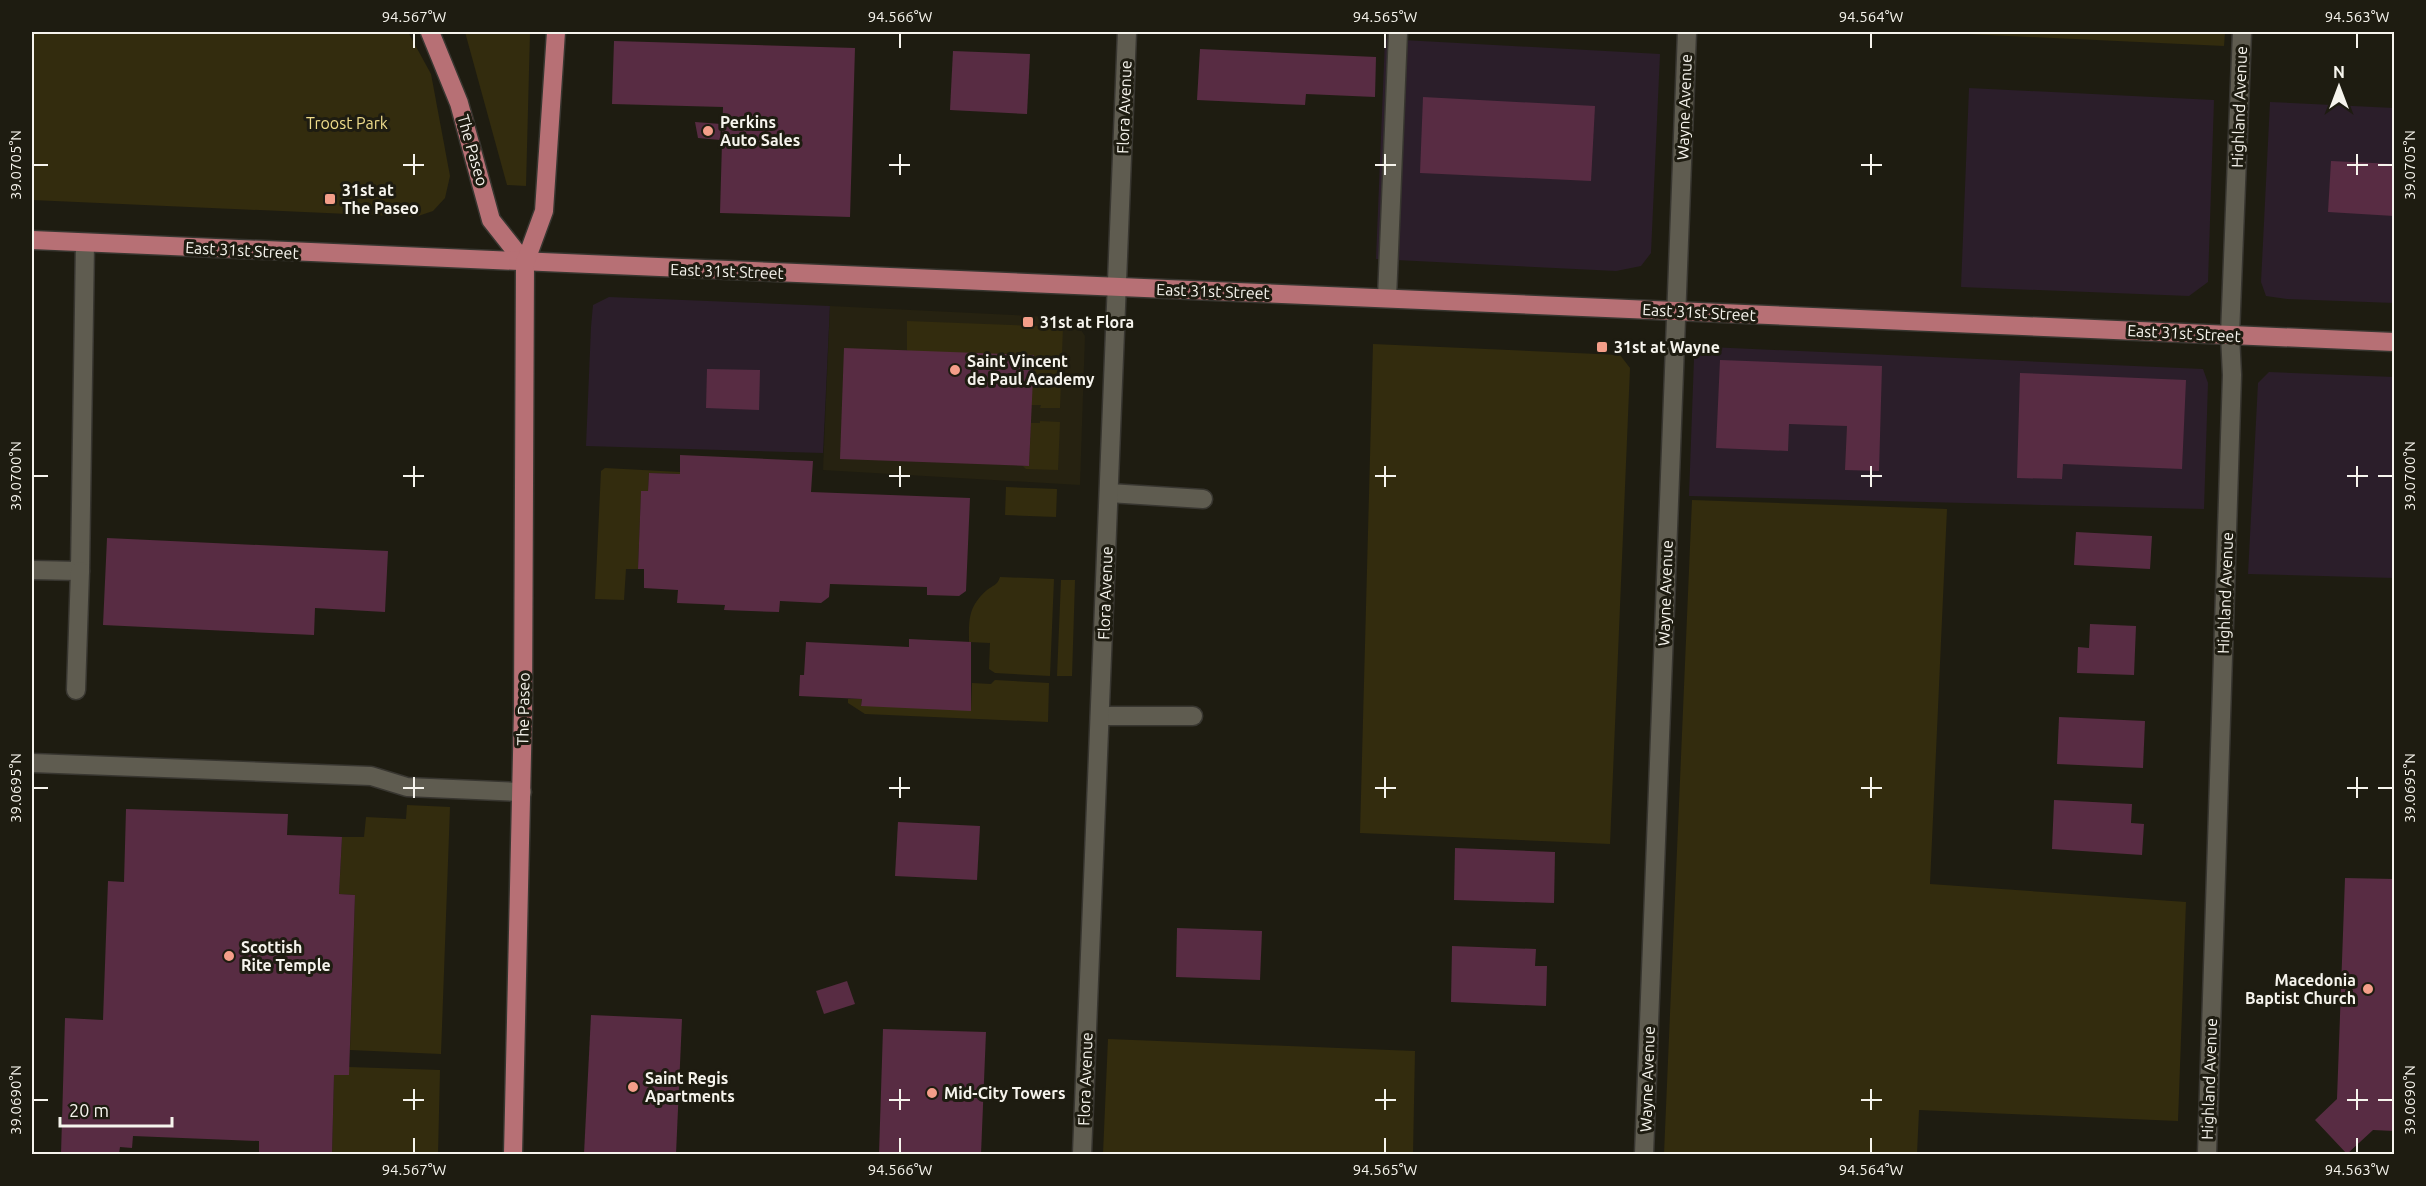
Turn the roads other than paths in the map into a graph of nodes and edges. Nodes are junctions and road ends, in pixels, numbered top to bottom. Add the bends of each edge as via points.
1 (430, 32) edge
2 (556, 32) edge
3 (1127, 32) edge
4 (1398, 32) edge
5 (1687, 32) edge
6 (2242, 32) edge
7 (32, 240) edge
8 (85, 243) junction
9 (525, 263) junction
10 (1117, 287) junction
11 (1387, 298) junction
12 (1676, 310) junction
13 (2230, 335) junction
14 (2394, 342) edge
15 (1109, 493) junction
16 (1203, 499) dead end
17 (32, 570) edge
18 (80, 571) junction
19 (76, 690) dead end
20 (1100, 716) junction
21 (1193, 716) dead end
22 (32, 763) edge
23 (522, 792) junction
24 (513, 1155) edge
25 (1082, 1155) edge
26 (1644, 1155) edge
27 (2207, 1155) edge

1 - 9 main road, The Paseo via 459,103 491,220
2 - 9 main road, The Paseo via 544,212
3 - 10 street, Flora Avenue
4 - 11 street
5 - 12 street, Wayne Avenue
6 - 13 street, Highland Avenue
7 - 8 main road, East 31st Street
8 - 9 main road, East 31st Street
8 - 18 street
9 - 10 main road, East 31st Street
9 - 23 main road, The Paseo
10 - 11 main road, East 31st Street
10 - 15 street, Flora Avenue
11 - 12 main road, East 31st Street
12 - 13 main road, East 31st Street
12 - 26 street, Wayne Avenue
13 - 14 main road, East 31st Street
13 - 27 street, Highland Avenue via 2232,387
15 - 16 street
15 - 20 street, Flora Avenue
17 - 18 street
18 - 19 street
20 - 21 street
20 - 25 street, Flora Avenue
22 - 23 street via 371,776 407,787
23 - 24 main road, The Paseo

